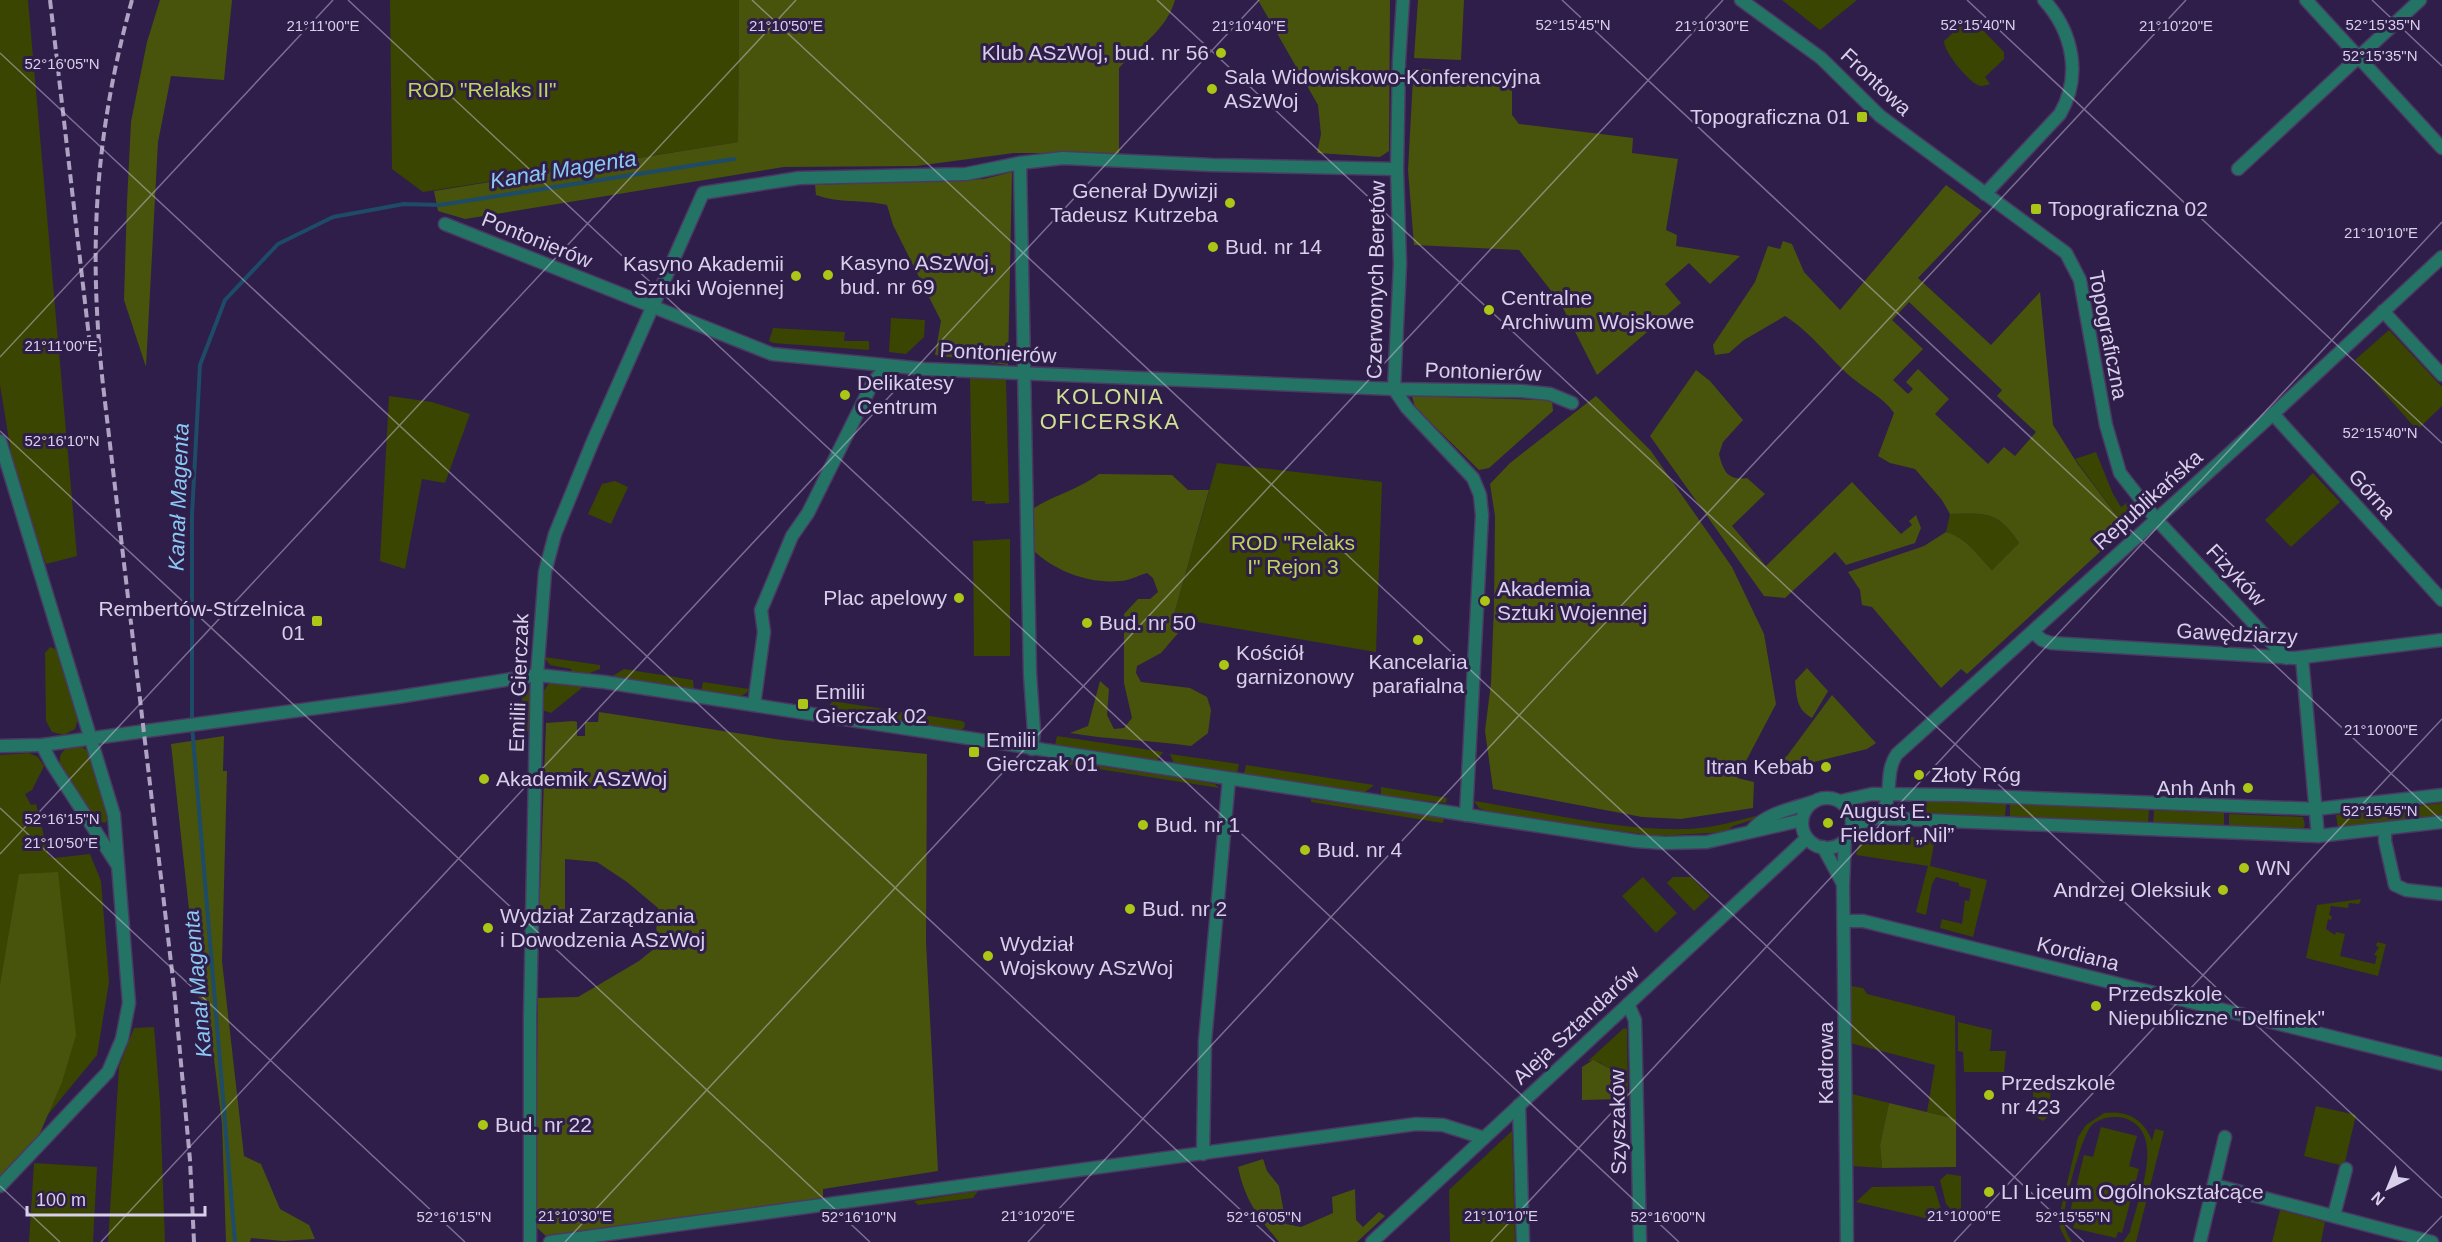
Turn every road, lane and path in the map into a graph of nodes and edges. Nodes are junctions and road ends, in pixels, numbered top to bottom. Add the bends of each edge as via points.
1 (1403, 0) edge
2 (1741, 0) edge
3 (2306, 0) edge
4 (2421, 0) edge
5 (2052, 3) edge
6 (2358, 57) junction
7 (2442, 148) edge
8 (1020, 163) junction
9 (1398, 169) junction
10 (2238, 169) dead end
11 (1985, 194) junction
12 (445, 224) dead end
13 (2442, 257) edge
14 (652, 307) junction
15 (2383, 310) junction
16 (865, 364) junction
17 (888, 366) junction
18 (1025, 374) junction
19 (2442, 375) edge
20 (873, 382) junction
21 (1394, 389) junction
22 (1572, 403) dead end
23 (2273, 414) junction
24 (0, 441) edge
25 (2156, 519) junction
26 (2442, 600) edge
27 (2033, 632) junction
28 (2442, 640) edge
29 (2302, 657) junction
30 (2286, 658) junction
31 (537, 675) junction
32 (754, 705) junction
33 (89, 736) junction
34 (42, 745) junction
35 (0, 746) edge
36 (1032, 749) junction
37 (1889, 777) junction
38 (1229, 779) junction
39 (1872, 794) junction
40 (1889, 795) junction
41 (2442, 795) edge
42 (1841, 801) junction
43 (1813, 802) junction
44 (2316, 809) junction
45 (1466, 815) junction
46 (1876, 818) junction
47 (1802, 820) junction
48 (2442, 822) edge
49 (1852, 825) junction
50 (1753, 829) junction
51 (2385, 829) junction
52 (2318, 836) junction
53 (1807, 838) junction
54 (1845, 840) junction
55 (1823, 847) junction
56 (119, 867) junction
57 (1843, 884) junction
58 (2442, 894) edge
59 (1844, 921) junction
60 (1628, 1004) junction
61 (2442, 1064) edge
62 (1520, 1105) junction
63 (2225, 1137) dead end
64 (1484, 1138) junction
65 (1203, 1154) junction
66 (2346, 1169) dead end
67 (2214, 1185) junction
68 (0, 1186) edge
69 (2334, 1215) junction
70 (530, 1242) edge
71 (549, 1242) edge
72 (1372, 1242) edge
73 (1523, 1242) edge
74 (1640, 1242) edge
75 (1847, 1242) edge
76 (2200, 1242) edge
77 (2432, 1242) edge

1 - 9 street, Czerwonych Beretów
2 - 11 street, Frontowa via 1816,54 1880,116
3 - 6 street
4 - 6 street
5 - 11 street via 2074,59 2067,99 2060,114
6 - 7 street
6 - 10 street
8 - 9 street via 1063,158
8 - 14 street, Emilii Gierczak via 966,174 799,178 703,194
8 - 18 street
9 - 21 street, Czerwonych Beretów via 1401,255
11 - 25 street, Topograficzna via 2060,248 2074,266 2083,294 2114,457 2123,478
12 - 14 street, Pontonierów
13 - 15 street, Republikańska
14 - 16 street, Pontonierów via 772,354
14 - 31 street, Emilii Gierczak via 550,548
15 - 19 street
15 - 23 street, Republikańska
16 - 17 street, Pontonierów
16 - 20 street
17 - 18 street, Pontonierów
17 - 20 street
18 - 21 street, Pontonierów
18 - 36 street
20 - 32 street via 808,513 792,536 761,609 764,632
21 - 22 street, Pontonierów via 1550,393
21 - 45 street, Czerwonych Beretów via 1407,408 1467,470 1480,495
23 - 25 street, Republikańska
23 - 26 street, Górna
24 - 33 street
25 - 27 street, Republikańska
25 - 30 street, Fizyków
27 - 30 street, Gawędziarzy via 2051,642
27 - 37 street, Republikańska via 1897,754
28 - 29 street, Gawędziarzy
29 - 30 street, Gawędziarzy
29 - 44 street
31 - 32 street
31 - 33 street via 398,697
31 - 70 street, Emilii Gierczak
32 - 36 street
33 - 34 street
33 - 56 street via 114,815
34 - 35 street
34 - 56 street
36 - 38 street
37 - 39 street, Republikańska
37 - 40 street, Republikańska
38 - 45 street
38 - 65 street via 1205,1041
39 - 40 street
39 - 42 street
40 - 44 street
40 - 46 street, Republikańska via 1885,810
41 - 44 street
42 - 43 street via 1827,797
42 - 49 street via 1850,812
43 - 47 street
43 - 50 street via 1758,823
44 - 52 street
45 - 50 street via 1664,843 1707,842
46 - 49 street
46 - 52 street
47 - 50 street
47 - 53 street
48 - 51 street
49 - 54 street
51 - 52 street
51 - 58 street via 2395,885
53 - 55 street
53 - 60 street, Aleja Sztandarów
54 - 55 street via 1835,847
54 - 57 street, Kadrowa
55 - 57 street, Kadrowa
56 - 68 street via 129,1003 122,1040 108,1072
57 - 59 street, Kadrowa
59 - 61 street, Kordiana via 1863,921
59 - 75 street, Kadrowa
60 - 62 street, Aleja Sztandarów
60 - 74 street, Szyszaków via 1635,1020
62 - 64 street, Aleja Sztandarów
62 - 73 street
63 - 67 street
64 - 65 street via 1443,1125 1416,1124
64 - 72 street, Aleja Sztandarów
65 - 71 street
66 - 69 street
67 - 69 street
67 - 76 street
69 - 77 street

